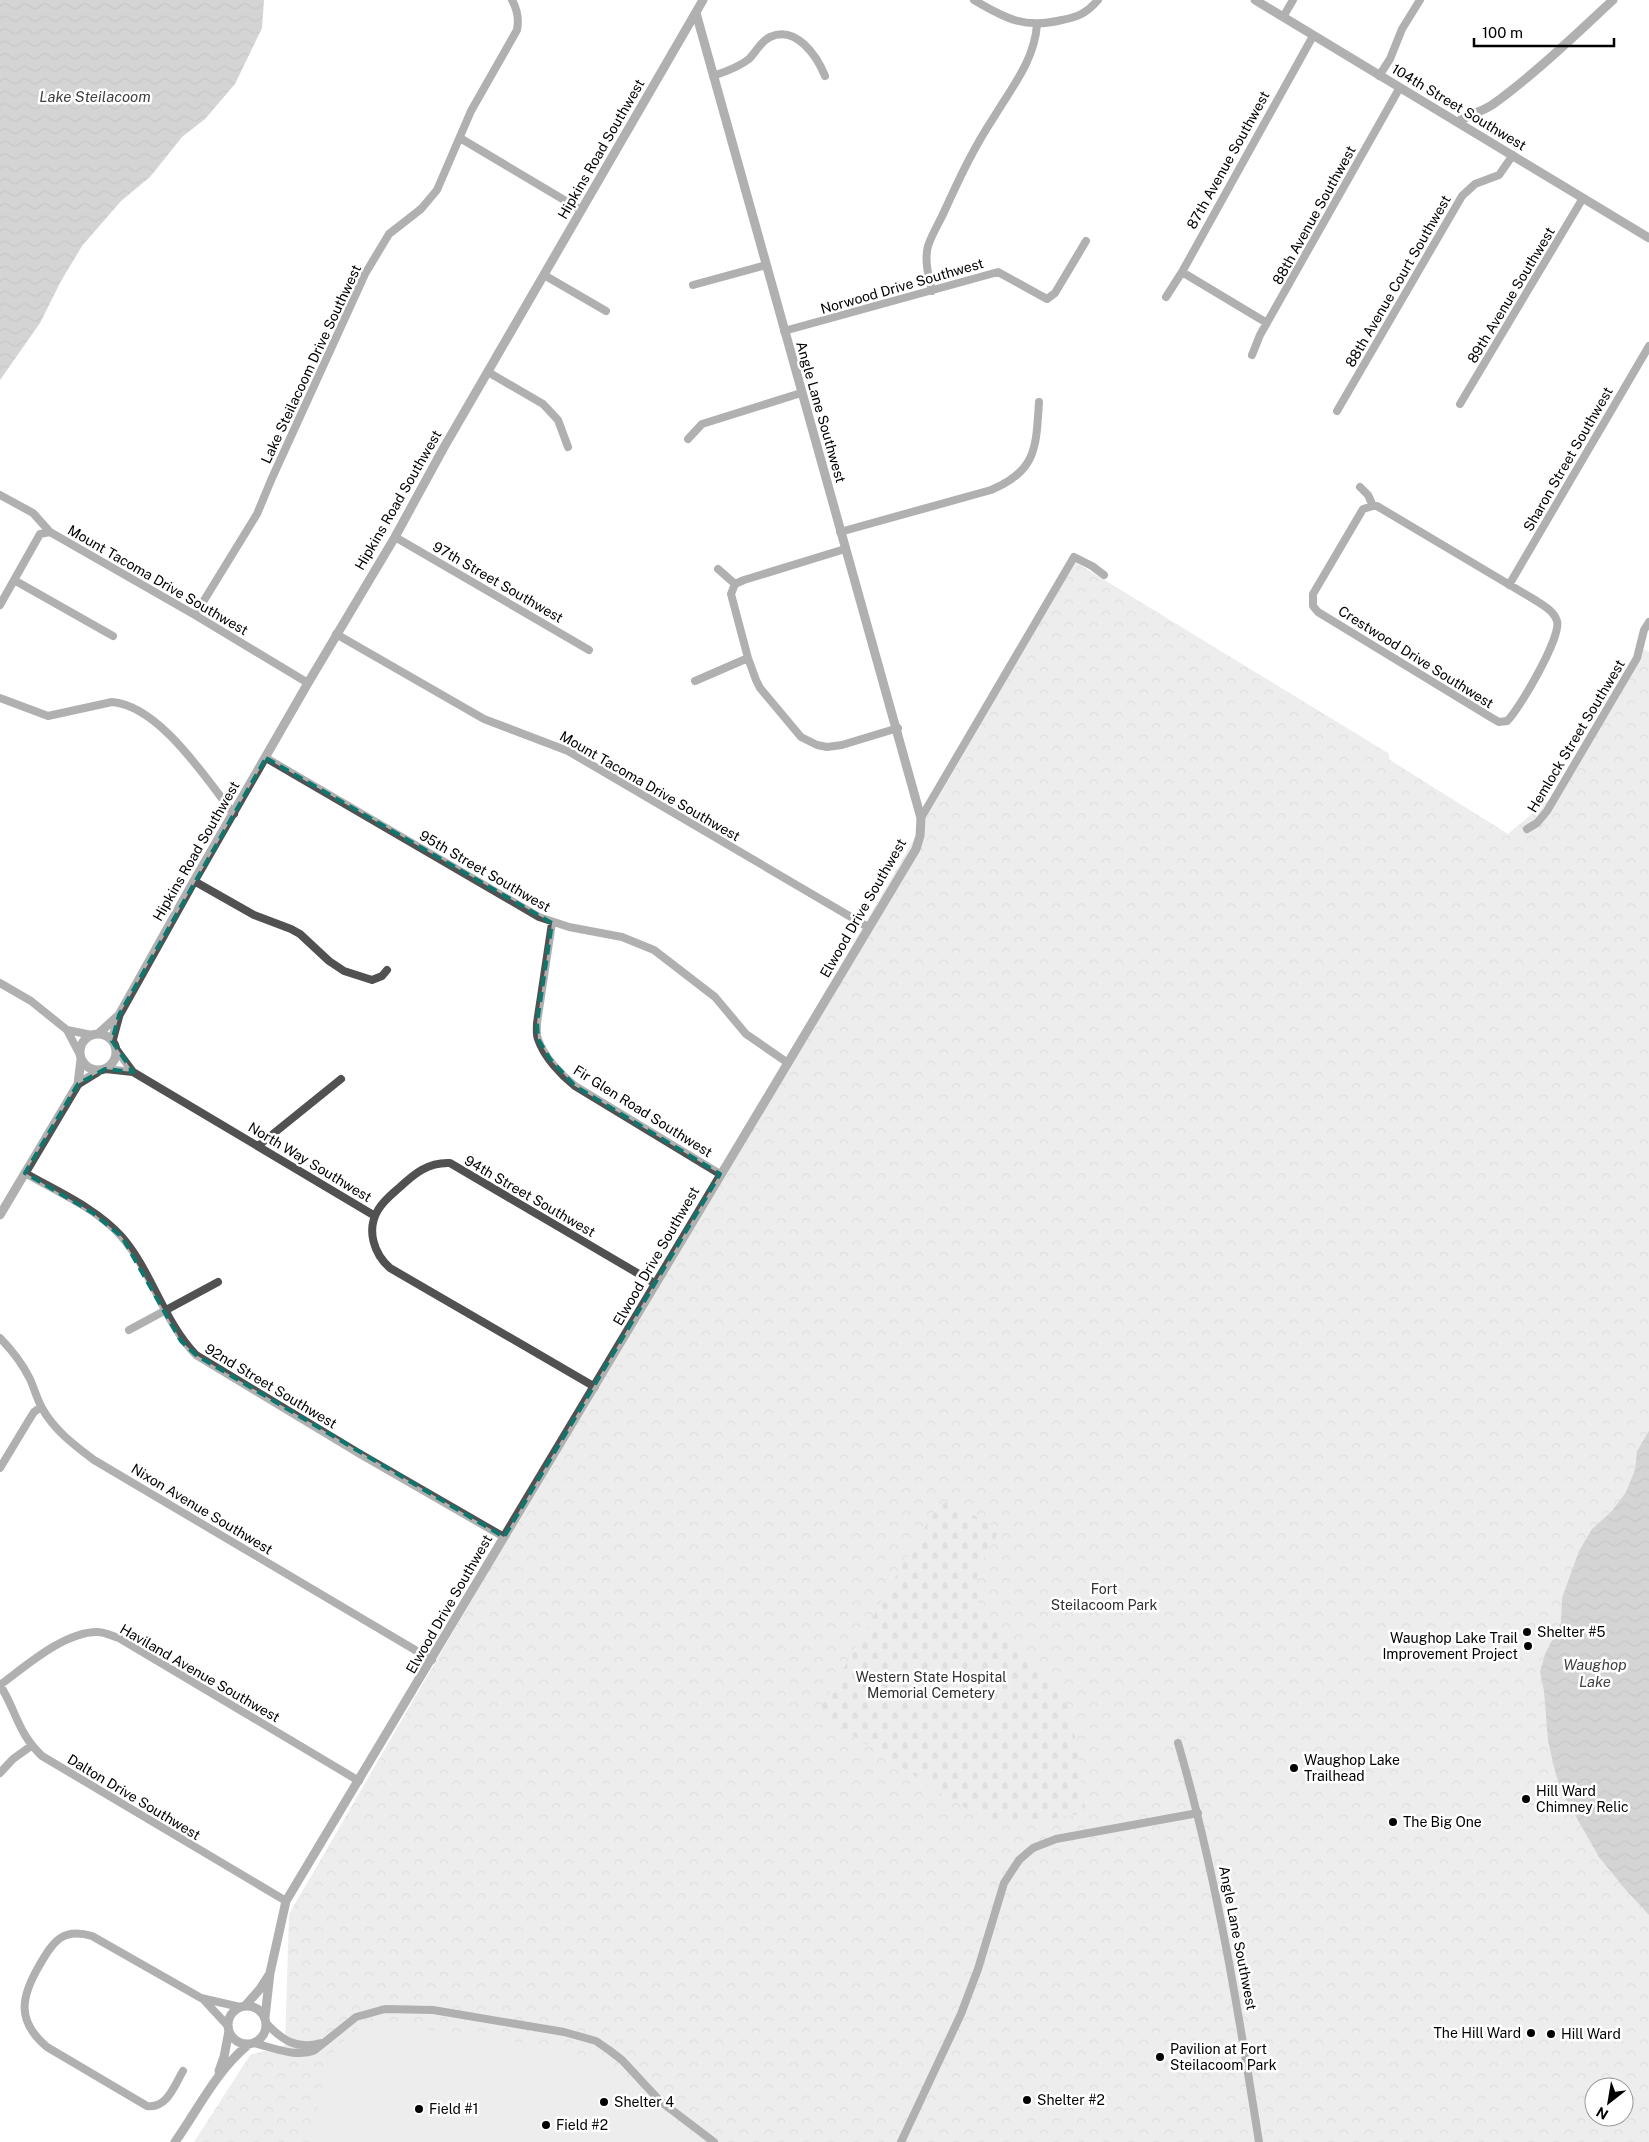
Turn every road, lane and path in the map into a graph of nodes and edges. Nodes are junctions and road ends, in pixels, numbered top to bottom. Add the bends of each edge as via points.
1 (512, 0) edge
2 (704, 0) edge
3 (974, 0) edge
4 (1098, 0) edge
5 (1255, 0) edge
6 (1292, 0) edge
7 (1420, 0) edge
8 (1613, 0) edge
9 (696, 13) junction
10 (1283, 17) junction
11 (1037, 25) junction
12 (1313, 36) junction
13 (714, 76) junction
14 (825, 76) dead end
15 (1378, 76) junction
16 (1399, 89) junction
17 (1458, 122) junction
18 (460, 138) junction
19 (1512, 155) junction
20 (1583, 198) junction
21 (581, 210) junction
22 (1649, 238) edge
23 (1086, 241) dead end
24 (766, 265) junction
25 (1182, 272) junction
26 (544, 275) junction
27 (693, 285) dead end
28 (932, 291) junction
29 (1166, 297) dead end
30 (606, 311) dead end
31 (1267, 323) junction
32 (784, 331) junction
33 (1649, 346) edge
34 (1252, 355) dead end
35 (488, 372) junction
36 (802, 393) junction
37 (1038, 402) dead end
38 (1460, 404) dead end
39 (1337, 411) dead end
40 (688, 439) dead end
41 (568, 447) dead end
42 (1360, 488) dead end
43 (0, 495) edge
44 (1373, 506) junction
45 (50, 532) junction
46 (840, 532) junction
47 (395, 537) junction
48 (845, 550) junction
49 (718, 569) dead end
50 (1104, 575) dead end
51 (14, 580) junction
52 (735, 584) junction
53 (1509, 585) junction
54 (0, 605) edge
55 (195, 615) junction
56 (1649, 622) edge
57 (336, 634) junction
58 (112, 636) dead end
59 (589, 650) dead end
60 (748, 658) junction
61 (695, 682) dead end
62 (308, 683) junction
63 (0, 698) edge
64 (898, 728) junction
65 (266, 758) junction
66 (234, 814) junction
67 (921, 818) junction
68 (1527, 829) dead end
69 (194, 881) junction
70 (552, 923) junction
71 (868, 927) junction
72 (387, 970) dead end
73 (0, 982) edge
74 (119, 1015) junction
75 (67, 1030) junction
76 (95, 1034) junction
77 (114, 1045) junction
78 (80, 1056) junction
79 (788, 1063) junction
80 (102, 1070) junction
81 (133, 1072) junction
82 (341, 1079) dead end
83 (78, 1084) junction
84 (258, 1146) junction
85 (24, 1173) junction
86 (720, 1174) junction
87 (0, 1215) edge
88 (375, 1216) junction
89 (218, 1282) dead end
90 (656, 1284) junction
91 (165, 1310) junction
92 (129, 1330) dead end
93 (0, 1338) edge
94 (595, 1387) junction
95 (41, 1407) junction
96 (0, 1468) edge
97 (504, 1537) junction
98 (432, 1660) junction
99 (0, 1685) edge
100 (1178, 1743) dead end
101 (32, 1746) junction
102 (0, 1774) edge
103 (359, 1781) junction
104 (1198, 1813) junction
105 (286, 1901) junction
106 (270, 1973) junction
107 (201, 1998) junction
108 (242, 2007) junction
109 (266, 2020) junction
110 (228, 2028) junction
111 (322, 2042) junction
112 (251, 2044) junction
113 (183, 2071) dead end
114 (216, 2078) junction
115 (176, 2142) edge
116 (714, 2142) edge
117 (901, 2142) edge
118 (1259, 2142) edge

1 - 18 street, Lake Steilacoom Drive Southwest via 518,30 471,112
2 - 9 street, Hipkins Road Southwest
3 - 11 street via 1006,18
4 - 11 street via 1080,16
5 - 10 street, 104th Street Southwest
6 - 10 street
7 - 15 street via 1402,29 1390,60
8 - 17 street via 1523,81 1489,106
9 - 13 street, Angle Lane Southwest
9 - 21 street, Hipkins Road Southwest
10 - 12 street, 104th Street Southwest
11 - 28 street via 1028,62 973,151 932,237 927,257
12 - 15 street, 104th Street Southwest
12 - 25 street, 87th Avenue Southwest
13 - 14 street via 748,59 769,37 784,34 795,38 817,58
13 - 24 street, Angle Lane Southwest
15 - 16 street, 104th Street Southwest
16 - 17 street, 104th Street Southwest
16 - 31 street, 88th Avenue Southwest
17 - 19 street, 104th Street Southwest
18 - 21 street
18 - 55 street, Lake Steilacoom Drive Southwest via 437,190 426,204 389,234 365,274 263,502
19 - 20 street, 104th Street Southwest
19 - 39 street, 88th Avenue Court Southwest via 1499,175 1475,184 1462,196
20 - 22 street, 104th Street Southwest
20 - 38 street, 89th Avenue Southwest
21 - 26 street, Hipkins Road Southwest
23 - 28 street, Norwood Drive Southwest via 1055,293 1044,299 998,272
24 - 27 street
24 - 32 street, Angle Lane Southwest
25 - 29 street, 87th Avenue Southwest
25 - 31 street
26 - 30 street
26 - 35 street, Hipkins Road Southwest
28 - 32 street, Norwood Drive Southwest
31 - 34 street, 88th Avenue Southwest
32 - 36 street, Angle Lane Southwest
33 - 53 street, Sharon Street Southwest
35 - 41 street via 543,404 558,420
35 - 47 street, Hipkins Road Southwest
36 - 40 street via 702,424
36 - 46 street, Angle Lane Southwest
37 - 46 street via 1036,442 1031,456 1022,470 1006,483
42 - 44 street, Crestwood Drive Southwest
43 - 45 street, Mount Tacoma Drive Southwest via 32,513
44 - 53 street, Crestwood Drive Southwest
44 - 53 street, Crestwood Drive Southwest via 1363,509 1313,594 1313,606 1500,722 1510,719 1548,656 1558,628 1558,621 1548,609
45 - 51 street via 40,534
45 - 55 street, Mount Tacoma Drive Southwest
46 - 48 street, Angle Lane Southwest
47 - 57 street, Hipkins Road Southwest
47 - 59 street, 97th Street Southwest
48 - 52 street
48 - 64 street, Angle Lane Southwest
49 - 52 street
50 - 67 street, Elwood Drive Southwest via 1074,557
51 - 54 street
51 - 58 street
52 - 60 street via 731,594
55 - 62 street, Mount Tacoma Drive Southwest
56 - 68 street, Hemlock Street Southwest via 1637,658 1547,811 1538,823
57 - 62 street, Hipkins Road Southwest
57 - 71 street, Mount Tacoma Drive Southwest via 484,718 568,751
60 - 61 street
60 - 64 street via 760,688 806,741 827,747 842,745
62 - 65 street, Hipkins Road Southwest
63 - 66 street via 48,716 112,702 137,710 166,733
64 - 67 street, Angle Lane Southwest
65 - 66 street, Hipkins Road Southwest
65 - 70 street, 95th Street Southwest
66 - 69 street, Hipkins Road Southwest
67 - 71 street, Elwood Drive Southwest via 916,849
69 - 72 street via 254,915 295,932 344,971 372,980
69 - 74 street, Hipkins Road Southwest
70 - 79 street, 95th Street Southwest via 622,937 654,950 715,997 746,1034
70 - 86 street, Fir Glen Road Southwest via 537,1023 538,1039 550,1059 575,1086
71 - 79 street, Elwood Drive Southwest
73 - 75 street via 31,1001
74 - 76 street, Hipkins Road Southwest
74 - 77 street, Hipkins Road Southwest
75 - 76 street
75 - 78 street
76 - 77 street
76 - 78 street via 83,1042
77 - 80 street via 114,1061
77 - 81 street, North Way Southwest
78 - 80 street via 88,1068
78 - 83 street
79 - 86 street, Elwood Drive Southwest
80 - 81 street, North Way Southwest
80 - 83 street
81 - 84 street, North Way Southwest
82 - 84 street
83 - 85 street
84 - 88 street, North Way Southwest
85 - 87 street
85 - 91 street, 92nd Street Southwest via 114,1229 132,1251
86 - 90 street, Elwood Drive Southwest
88 - 90 street, 94th Street Southwest via 386,1200 416,1172 434,1164 450,1163
88 - 94 street, North Way Southwest via 374,1244 378,1255 390,1268
89 - 91 street
90 - 94 street, Elwood Drive Southwest
91 - 92 street
91 - 97 street, 92nd Street Southwest via 181,1341 196,1356
93 - 95 street, Nixon Avenue Southwest via 12,1350 29,1378
94 - 97 street, Elwood Drive Southwest
95 - 96 street via 28,1420
95 - 98 street, Nixon Avenue Southwest via 62,1434 94,1460
97 - 98 street, Elwood Drive Southwest
98 - 103 street, Elwood Drive Southwest
99 - 101 street, Dalton Drive Southwest
99 - 103 street, Haviland Avenue Southwest via 43,1654 78,1635 109,1634
100 - 104 street, Angle Lane Southwest
101 - 102 street via 13,1759
101 - 105 street, Dalton Drive Southwest via 42,1756
103 - 105 street, Elwood Drive Southwest
104 - 117 street via 1056,1838 1033,1848 1019,1860 1004,1883 961,2014
104 - 118 street, Angle Lane Southwest via 1225,1938
105 - 106 street, Elwood Drive Southwest
106 - 108 street, Elwood Drive Southwest
106 - 109 street, Elwood Drive Southwest
107 - 108 street
107 - 110 street
107 - 113 street via 82,1933 55,1940 25,1993 25,2015 38,2040 139,2102 154,2107 166,2100
108 - 109 street via 254,2007
108 - 110 street via 231,2014
109 - 111 street via 278,2035 292,2044 306,2046
109 - 112 street via 264,2035
110 - 112 street via 236,2041
110 - 114 street via 224,2057
111 - 112 street via 315,2050 298,2054
111 - 116 street via 356,2017 385,2009 412,2008 579,2036 610,2050 660,2100
112 - 114 street via 237,2054
114 - 115 street

